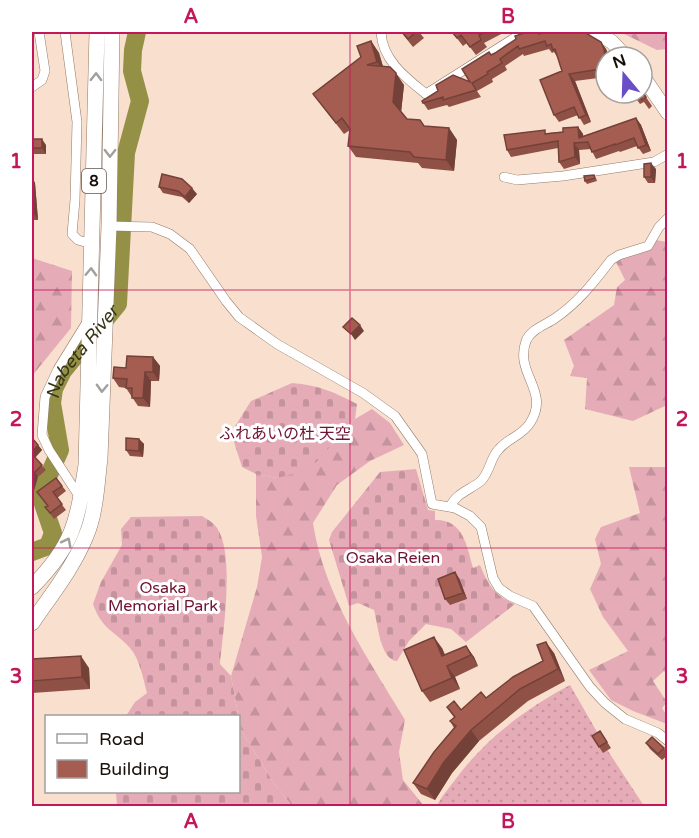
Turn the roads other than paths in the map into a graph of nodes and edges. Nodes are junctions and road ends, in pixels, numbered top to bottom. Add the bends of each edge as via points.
1 (39, 32) edge
2 (65, 32) edge
3 (97, 32) edge
4 (112, 32) edge
5 (381, 32) edge
6 (532, 32) edge
7 (597, 32) edge
8 (615, 45) edge
9 (32, 87) edge
10 (654, 92) edge
11 (668, 112) edge
12 (668, 154) edge
13 (504, 177) dead end
14 (668, 218) edge
15 (113, 226) junction
16 (92, 244) junction
17 (97, 323) junction
18 (81, 499) junction
19 (450, 507) junction
20 (32, 587) edge
21 (32, 623) edge
22 (668, 741) edge

1 - 9 street via 45,71 42,80
2 - 16 street via 77,122 72,234
16 -> 3 main road, 8
4 -> 15 main road, 8
5 - 6 street via 394,66 426,94 519,34
7 - 8 street
10 - 11 street
12 - 13 street via 654,162 563,176 517,180
14 - 19 street via 648,246 611,260 575,302 528,336 523,352 525,369 538,402 532,420 518,437 499,448 486,474 453,500
15 - 17 main road, 8
15 - 19 street via 152,227 170,234 190,249 239,317 395,416 422,454 432,504
17 -> 16 main road, 8
17 - 18 main road, 8 via 88,348 86,465
17 - 18 street via 77,340 45,397 42,435
17 -> 21 main road, 8 via 100,458 96,493 87,534 73,564
20 -> 18 main road, 8 via 48,571 72,534
19 - 22 street via 470,516 481,527 493,578 510,596 533,606 590,687 625,719

